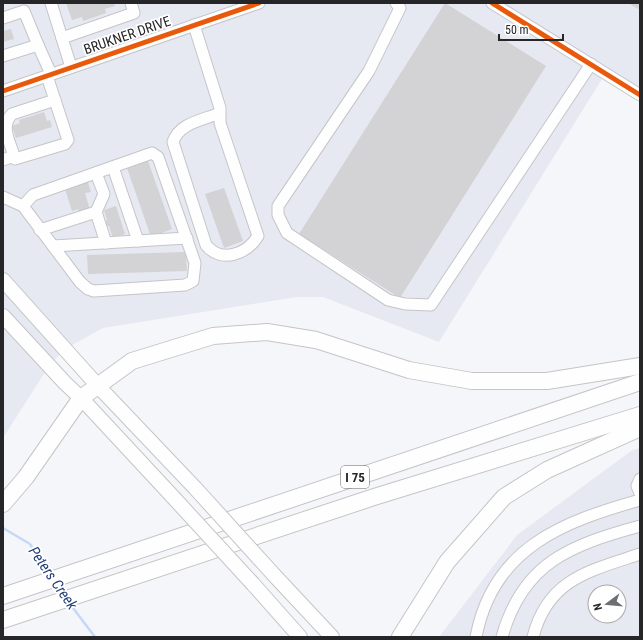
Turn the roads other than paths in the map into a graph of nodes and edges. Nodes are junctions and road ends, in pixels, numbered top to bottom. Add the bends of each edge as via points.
1 (51, 3) edge
2 (131, 3) edge
3 (259, 3) edge
4 (396, 3) edge
5 (492, 3) edge
6 (3, 18) edge
7 (194, 26) junction
8 (62, 38) junction
9 (38, 45) junction
10 (3, 56) edge
11 (591, 64) junction
12 (71, 67) junction
13 (49, 75) junction
14 (3, 91) edge
15 (640, 95) edge
16 (55, 100) junction
17 (220, 113) junction
18 (8, 158) edge
19 (113, 167) junction
20 (96, 173) junction
21 (3, 197) edge
22 (23, 206) junction
23 (96, 212) junction
24 (40, 230) junction
25 (187, 238) junction
26 (138, 241) junction
27 (106, 243) junction
28 (53, 246) junction
29 (3, 280) edge
30 (3, 316) edge
31 (640, 366) edge
32 (640, 382) edge
33 (98, 386) junction
34 (81, 398) junction
35 (640, 415) edge
36 (640, 428) edge
37 (640, 479) edge
38 (640, 493) edge
39 (640, 500) edge
40 (3, 504) edge
41 (640, 526) edge
42 (639, 558) edge
43 (3, 596) edge
44 (3, 620) edge
45 (300, 637) edge
46 (332, 637) edge
47 (400, 637) edge
48 (476, 637) edge
49 (502, 637) edge
50 (533, 637) edge

1 - 8 street
2 - 8 street via 134,13
3 - 7 street, BRUKNER DRIVE
4 - 11 street via 400,8 369,71 278,206 278,216 287,233 388,300 430,305
5 - 11 street
6 - 9 street via 24,11
7 - 12 street, BRUKNER DRIVE
7 - 17 street
8 - 12 street
9 - 10 street
9 - 13 street
11 - 15 street
12 - 13 street, BRUKNER DRIVE
13 - 14 street, BRUKNER DRIVE
13 - 16 street
16 - 18 street via 12,114 7,119 5,128
16 - 18 street via 68,140 65,144 15,159
17 - 17 street via 220,123 258,236 246,250 231,255 212,253 206,245 173,142 181,128
19 - 20 street
19 - 25 street via 152,153 158,157
19 - 26 street
20 - 22 street via 33,195
20 - 23 street via 104,194
21 - 22 street
22 - 24 street
23 - 24 street
23 - 27 street
24 - 28 street
25 - 26 street
25 - 28 street via 195,263 193,281 185,285 94,291 80,282
26 - 27 street
27 - 28 street
29 - 33 main road
30 - 34 main road
31 - 33 highway via 547,381 472,381 409,370 316,340 267,332 213,336 132,361
32 - 43 highway, I 75
33 - 34 highway
33 - 46 main road, bridge
34 - 40 highway via 26,477
34 - 45 main road, bridge
35 - 44 highway, I 75 via 374,497
36 - 47 highway via 547,470 504,497 447,562
37 - 38 street via 637,486
39 - 48 street via 580,518 531,545 499,580 487,602
41 - 49 street via 583,544 556,557 538,572 517,598
42 - 50 street via 586,572 562,587 537,620

